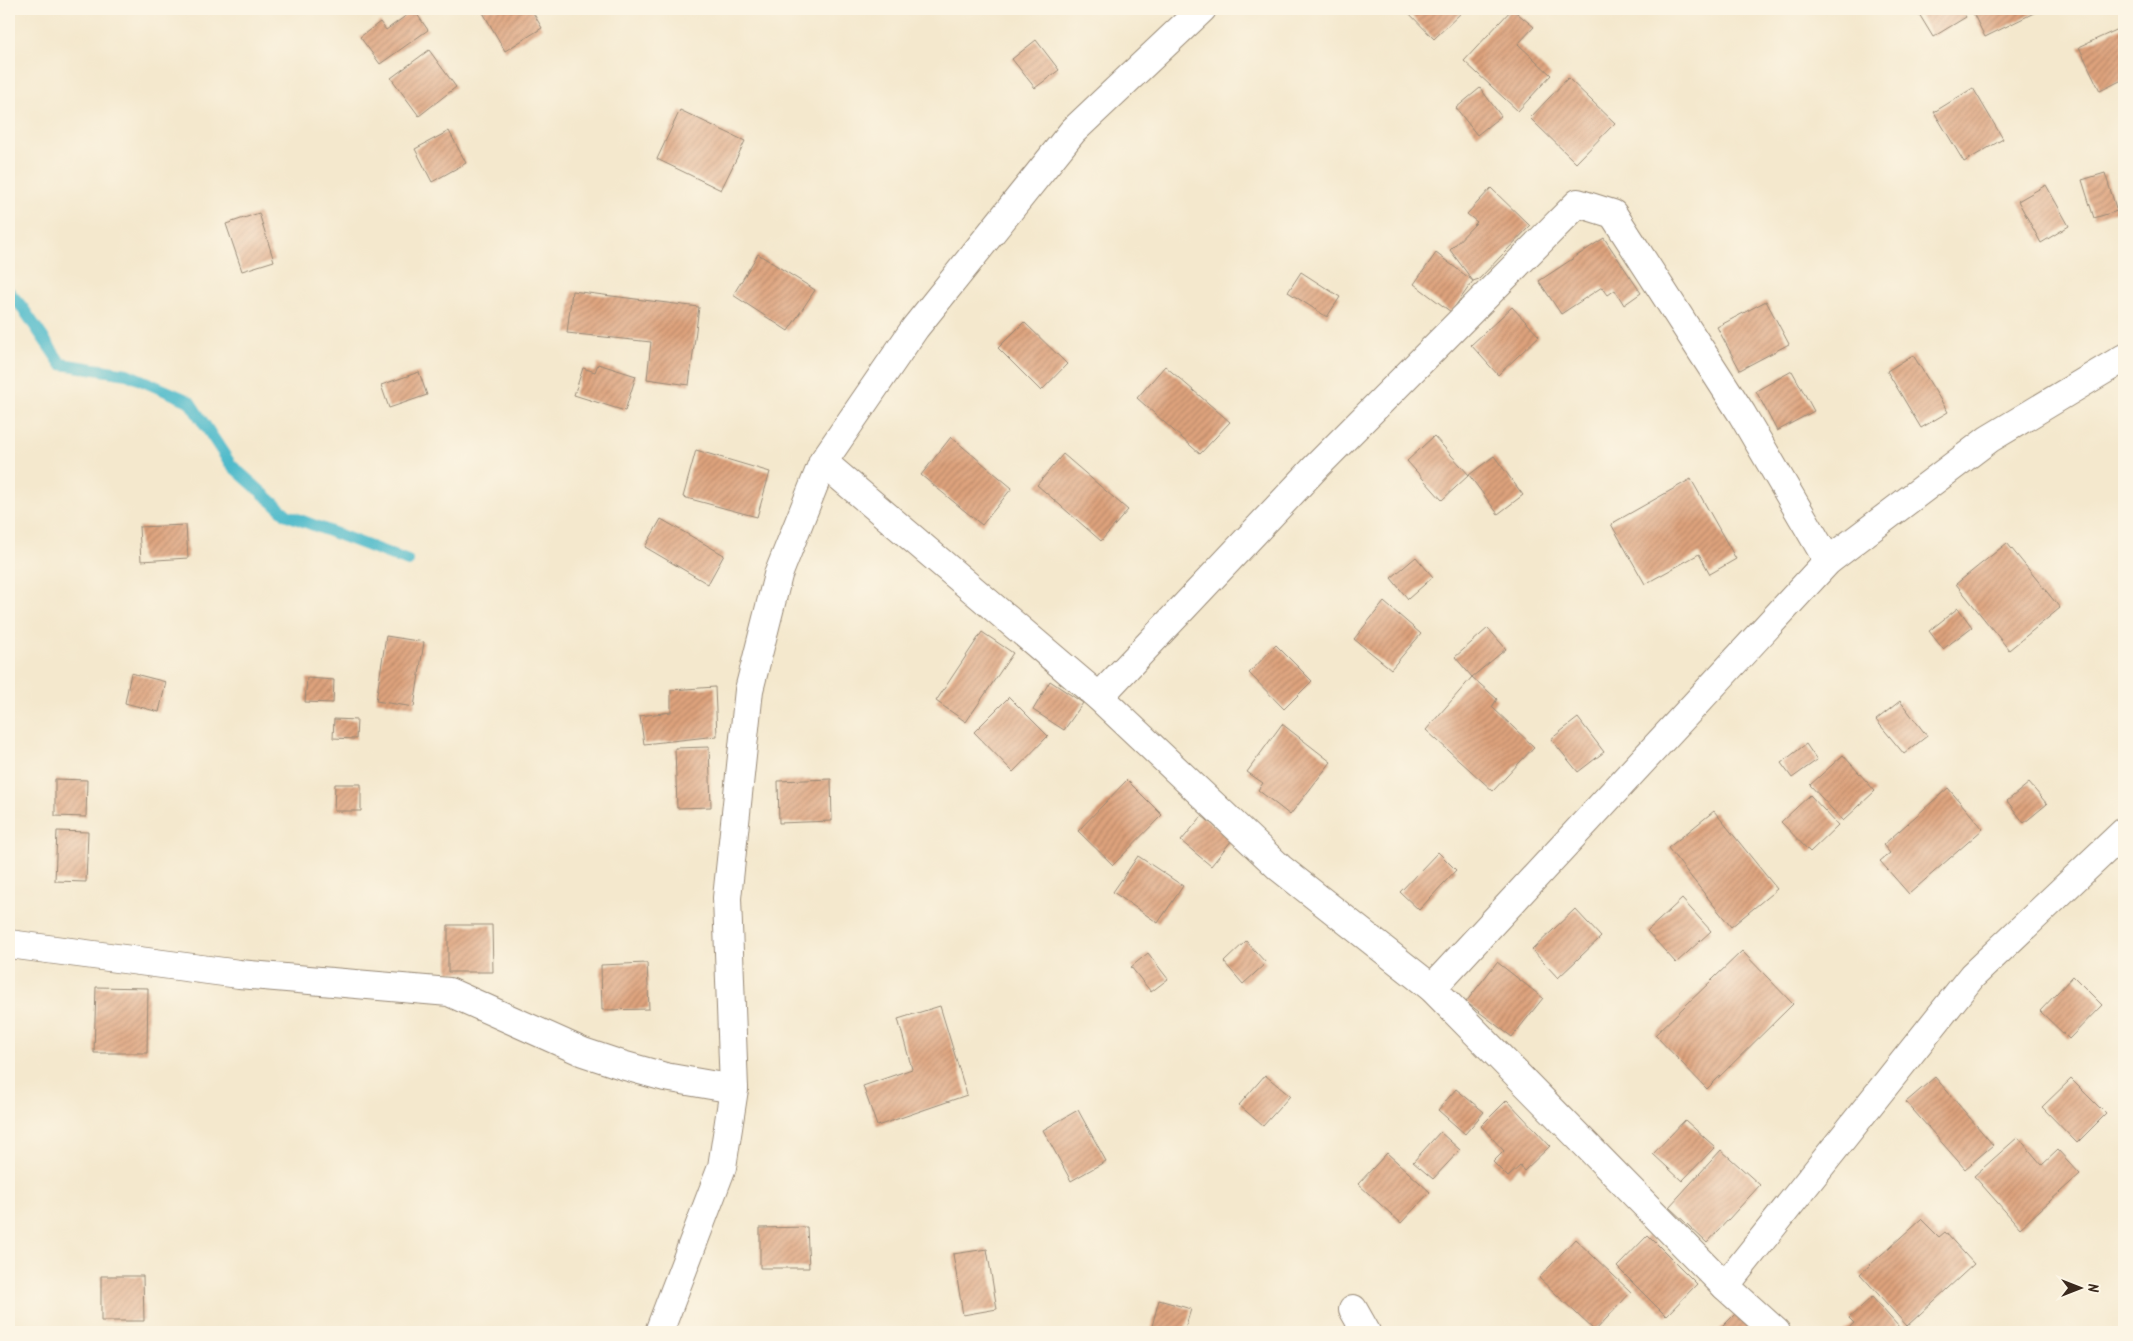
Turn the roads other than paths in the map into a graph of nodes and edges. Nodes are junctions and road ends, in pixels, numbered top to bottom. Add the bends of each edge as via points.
1 (1202, 9) edge
2 (2124, 358) edge
3 (822, 462) junction
4 (1828, 561) junction
5 (1099, 697) junction
6 (2124, 832) edge
7 (9, 944) edge
8 (1432, 988) junction
9 (734, 1089) junction
10 (1725, 1286) junction
11 (658, 1332) edge
12 (1776, 1332) edge

1 - 3 street via 1073,132 915,328
2 - 4 street via 1990,438
3 - 5 street
3 - 9 street via 778,575 749,690 727,898
4 - 5 street via 1742,414 1614,214 1578,203 1316,467
4 - 8 street
5 - 8 street via 1280,868
6 - 10 street via 1972,976
7 - 9 street via 239,974 448,992 614,1063 665,1077
8 - 10 street
9 - 11 street via 722,1168
10 - 12 street

